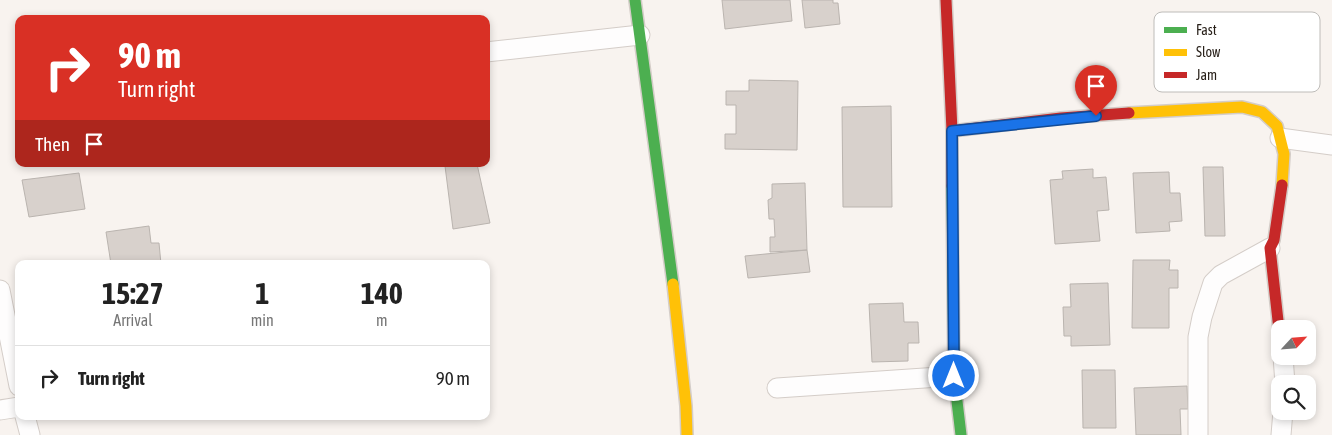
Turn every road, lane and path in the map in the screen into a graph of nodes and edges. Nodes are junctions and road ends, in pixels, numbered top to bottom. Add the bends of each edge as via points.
1 (635, 0) edge
2 (946, 0) edge
3 (640, 35) junction
4 (490, 52) edge
5 (952, 131) junction
6 (1280, 138) junction
7 (1332, 145) edge
8 (1270, 248) junction
9 (0, 290) edge
10 (1278, 320) edge
11 (15, 366) edge
12 (954, 376) junction
13 (777, 388) dead end
14 (15, 408) edge
15 (0, 410) edge
16 (26, 420) edge
17 (1282, 420) edge
18 (30, 435) edge
19 (687, 435) edge
20 (962, 435) edge
21 (1198, 435) edge
22 (1281, 435) edge

1 - 3 street
2 - 5 street
3 - 4 street
3 - 19 street via 672,276
5 - 6 street via 1061,118 1242,107 1262,112 1277,126
5 - 12 street
6 - 7 street
6 - 8 street via 1284,154 1280,205
8 - 10 street
8 - 21 street via 1221,274 1214,282 1198,337
9 - 11 street
12 - 13 street
12 - 20 street
14 - 15 street
16 - 18 street
17 - 22 street

